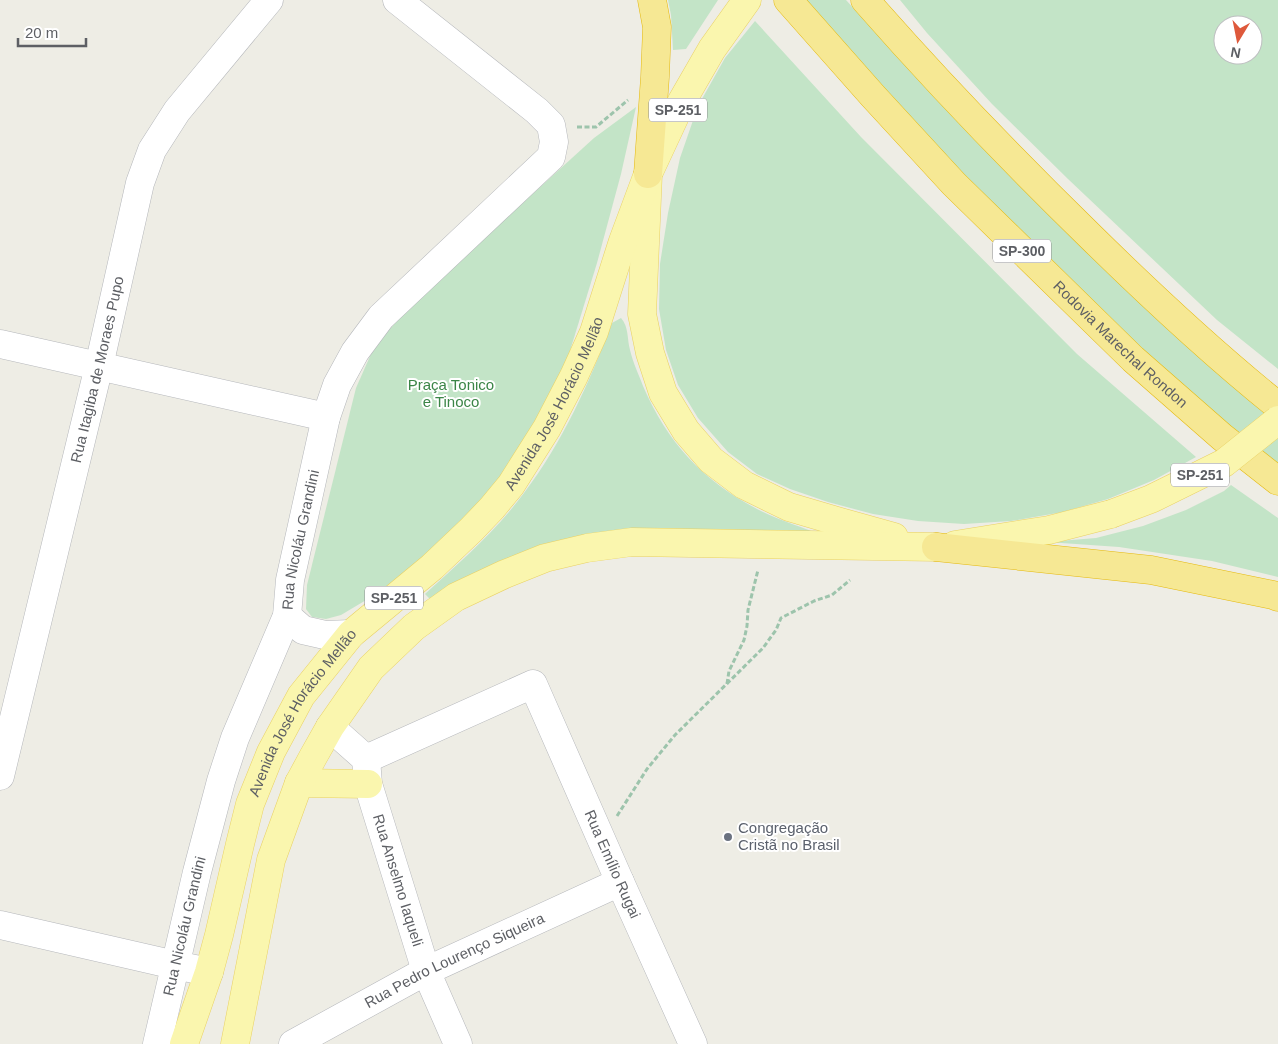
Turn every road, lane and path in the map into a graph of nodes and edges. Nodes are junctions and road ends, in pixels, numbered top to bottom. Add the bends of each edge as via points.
1 (269, 0) edge
2 (397, 0) edge
3 (652, 0) edge
4 (747, 0) edge
5 (788, 0) edge
6 (865, 0) edge
7 (655, 77) junction
8 (554, 142) junction
9 (648, 174) junction
10 (0, 344) edge
11 (99, 366) junction
12 (1278, 406) edge
13 (326, 417) junction
14 (1278, 420) edge
15 (1278, 481) edge
16 (936, 547) junction
17 (758, 570) dead end
18 (850, 580) dead end
19 (1278, 597) edge
20 (287, 616) junction
21 (351, 634) junction
22 (727, 685) junction
23 (330, 727) junction
24 (367, 772) junction
25 (0, 776) edge
26 (299, 783) junction
27 (615, 819) dead end
28 (620, 882) junction
29 (0, 925) edge
30 (175, 965) junction
31 (426, 971) junction
32 (209, 972) junction
33 (157, 1044) edge
34 (184, 1044) edge
35 (236, 1044) edge
36 (292, 1044) edge
37 (458, 1044) edge
38 (693, 1044) edge

1 - 11 street, Rua Itagiba de Moraes Pupo via 177,111 152,150 140,183
2 - 8 street via 538,111 551,125
3 - 7 highway via 657,27
4 - 9 main road, SP-251 via 712,49 682,101
5 - 15 highway, Rodovia Marechal Rondon / SP-300 via 989,219 1133,358 1222,437
6 - 12 highway via 1039,187 1197,337
7 - 8 path via 596,127 572,127
7 - 9 highway
8 - 13 street, Rua Nicoláu Grandini via 551,157 381,317 355,352 337,386
9 - 16 main road, SP-251 via 642,314 663,393 686,431 711,460 744,485 788,507
9 - 21 main road, Avenida José Horácio Mellão / SP-251 via 590,340 548,428 511,485 471,530
10 - 11 street
11 - 13 street
11 - 25 street, Rua Itagiba de Moraes Pupo
13 - 20 street, Rua Nicoláu Grandini via 290,580
14 - 16 main road, SP-251, bridge via 1224,462 1151,500 1049,530
16 - 19 highway via 1151,570
16 - 23 main road, Avenida José Horácio Mellão / SP-251 via 632,542 545,558 456,597 414,627 371,668
17 - 22 path via 744,640 729,671
18 - 22 path via 832,595 781,618 763,648
20 - 21 street via 303,630 325,635
20 - 30 street, Rua Nicoláu Grandini via 221,781
21 - 32 main road, Avenida José Horácio Mellão / SP-251 via 301,696 271,752 250,804
22 - 27 path via 675,735
23 - 24 street
23 - 26 main road, Avenida José Horácio Mellão / SP-251
24 - 26 main road
24 - 28 street, Rua Emílio Rugai via 533,684
24 - 31 street, Rua Anselmo Iaqueli
26 - 35 main road, Avenida José Horácio Mellão / SP-251 via 271,860
28 - 31 street, Rua Pedro Lourenço Siqueira
28 - 38 street, Rua Emílio Rugai
29 - 30 street
30 - 32 street
30 - 33 street, Rua Nicoláu Grandini
31 - 36 street, Rua Pedro Lourenço Siqueira
31 - 37 street, Rua Anselmo Iaqueli
32 - 34 main road, Avenida José Horácio Mellão / SP-251

